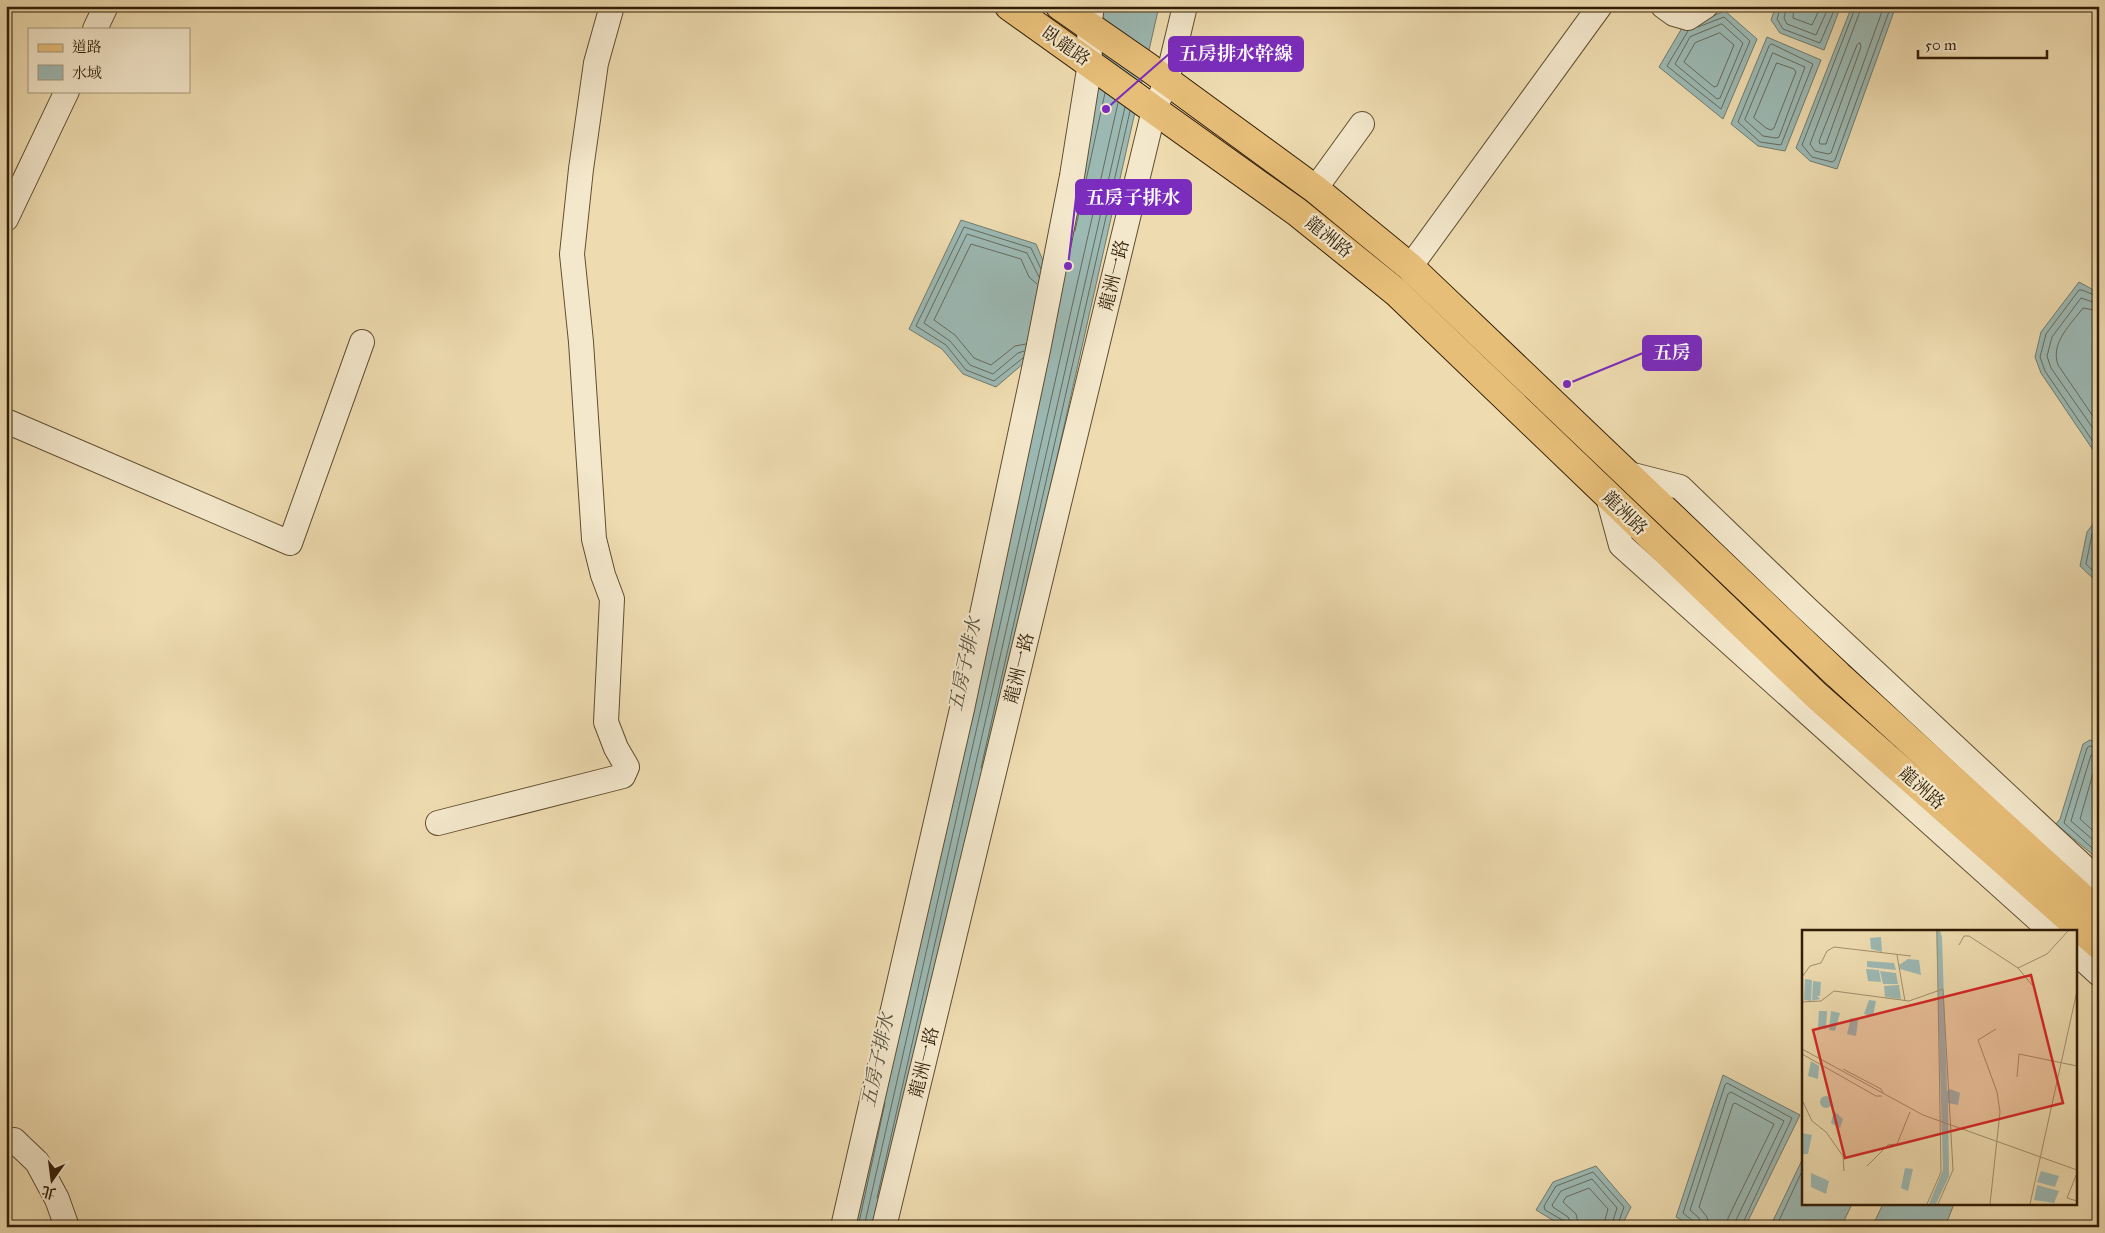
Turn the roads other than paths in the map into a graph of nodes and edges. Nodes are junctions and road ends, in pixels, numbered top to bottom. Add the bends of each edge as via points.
1 (106, 6) edge
2 (612, 6) edge
3 (1010, 6) edge
4 (1060, 6) edge
5 (1185, 6) edge
6 (1600, 6) edge
7 (1663, 6) edge
8 (1706, 6) edge
9 (1093, 21) edge
10 (96, 28) edge
11 (1094, 66) junction
12 (1158, 74) junction
13 (67, 92) edge
14 (1146, 103) junction
15 (1362, 124) dead end
16 (1315, 189) junction
17 (6, 219) edge
18 (1410, 267) junction
19 (362, 342) dead end
20 (6, 422) edge
21 (1629, 474) junction
22 (1608, 497) junction
23 (438, 823) dead end
24 (2099, 881) edge
25 (2099, 913) edge
26 (2050, 930) edge
27 (2099, 946) edge
28 (2078, 955) edge
29 (2099, 974) edge
30 (14, 1140) dead end
31 (67, 1227) edge
32 (843, 1227) edge
33 (884, 1227) edge

1 - 10 street
2 - 23 street via 596,63 572,254 594,539 612,599 606,722 627,767 623,776
3 - 11 main road, 臥龍路
4 - 9 main road, 臥龍路
5 - 12 street, 龍洲一路
6 - 18 street
7 - 8 street via 1688,18
9 - 11 street
9 - 12 main road, 臥龍路
11 - 14 main road, 臥龍路
11 - 32 street via 986,596
12 - 14 street, 龍洲一路
12 - 16 main road, 龍洲路
13 - 17 street
14 - 22 main road, 龍洲路 via 1297,212 1396,292
14 - 33 street, 龍洲一路
15 - 16 street
16 - 18 main road, 龍洲路
18 - 21 main road, 龍洲路
19 - 20 street via 290,544
21 - 24 street via 1680,487
21 - 25 main road, 龍洲路 via 1838,675
22 - 26 street via 1621,545
22 - 27 main road, 龍洲路 via 1818,696
28 - 29 street
30 - 31 street via 37,1162

